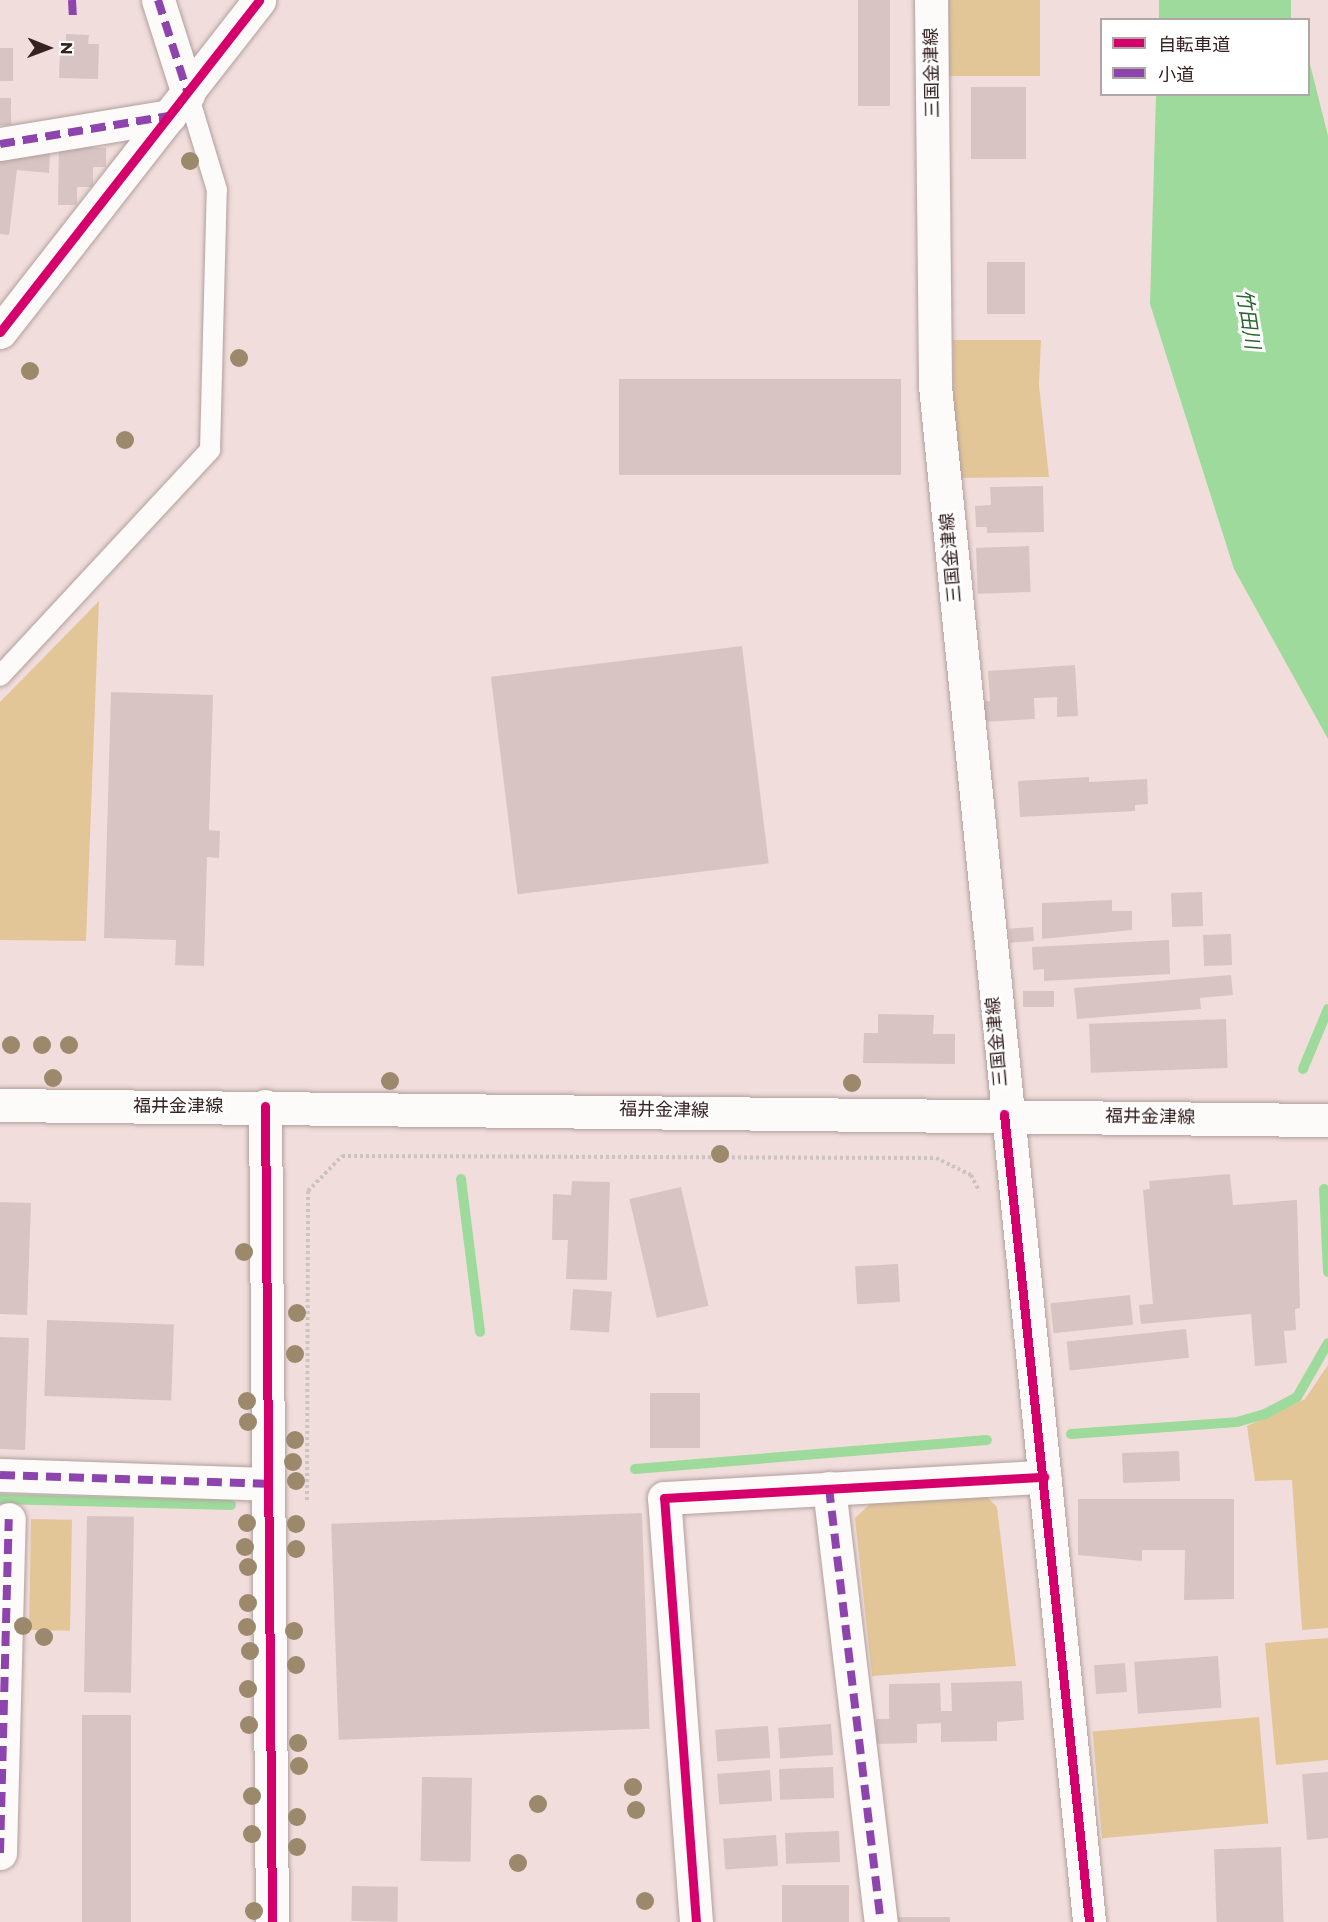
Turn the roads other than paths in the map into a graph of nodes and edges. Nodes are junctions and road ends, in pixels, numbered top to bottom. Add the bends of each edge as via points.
1 (158, 0) edge
2 (259, 0) edge
3 (931, 0) edge
4 (179, 105) junction
5 (0, 144) edge
6 (0, 332) edge
7 (0, 676) edge
8 (0, 1105) edge
9 (265, 1106) junction
10 (1004, 1114) junction
11 (1328, 1120) edge
12 (0, 1475) edge
13 (1044, 1477) junction
14 (266, 1484) junction
15 (829, 1488) junction
16 (9, 1519) dead end
17 (0, 1853) edge
18 (272, 1922) edge
19 (696, 1922) edge
20 (881, 1922) edge
21 (1089, 1922) edge

1 - 4 street
2 - 4 street
3 - 10 street, 三国金津線 via 935,386
4 - 5 street
4 - 6 street
4 - 7 lane via 217,190 210,450
8 - 9 street, 福井金津線
9 - 10 street, 福井金津線
9 - 14 street
10 - 11 street, 福井金津線
10 - 13 street, 三国金津線
12 - 14 street
13 - 15 street
13 - 21 street, 三国金津線
14 - 18 street
15 - 19 street via 664,1498
15 - 20 street
16 - 17 street

